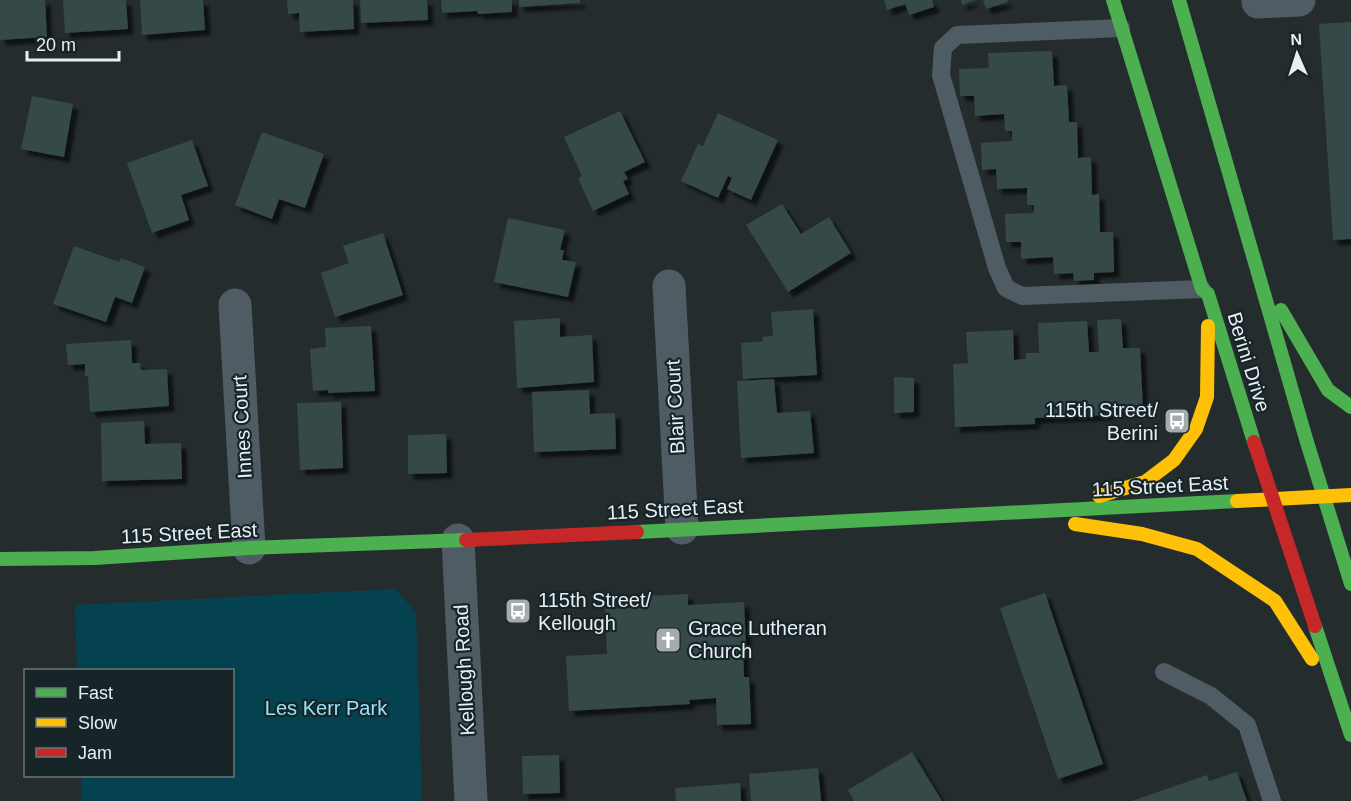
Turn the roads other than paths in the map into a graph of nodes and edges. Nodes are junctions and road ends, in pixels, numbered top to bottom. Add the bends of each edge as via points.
1 (1113, 0) edge
2 (1179, 0) edge
3 (1299, 0) edge
4 (1257, 2) dead end
5 (1121, 28) junction
6 (1256, 267) junction
7 (669, 286) dead end
8 (1205, 292) junction
9 (235, 305) dead end
10 (1351, 407) edge
11 (1351, 495) edge
12 (1323, 496) junction
13 (1272, 498) junction
14 (1011, 514) junction
15 (682, 528) junction
16 (458, 540) junction
17 (249, 548) junction
18 (0, 559) edge
19 (1351, 584) edge
20 (1164, 672) dead end
21 (1337, 699) junction
22 (1351, 735) edge
23 (471, 801) edge
24 (1272, 801) edge

1 - 5 street, Berini Drive
2 - 6 street, Berini Drive
3 - 4 street
5 - 8 street, Berini Drive
5 - 8 lane via 957,35 943,48 941,75 997,268 1006,288 1022,296
6 - 10 street via 1328,390
6 - 12 street, Berini Drive
7 - 15 street, Blair Court
8 - 13 street, Berini Drive
8 - 14 street via 1208,397 1196,429 1174,460 1145,482 1109,494
9 - 17 street, Innes Court
11 - 12 street, 115 Street East
12 - 13 street, 115 Street East
12 - 19 street, Berini Drive
13 - 14 street, 115 Street East
13 - 21 street, Berini Drive
14 - 15 street, 115 Street East
14 - 21 street via 1142,534 1197,549 1275,601
15 - 16 street, 115 Street East
16 - 17 street, 115 Street East
16 - 23 street, Kellough Road
17 - 18 street, 115 Street East via 95,558
20 - 24 lane via 1211,696 1247,725
21 - 22 street, Berini Drive

